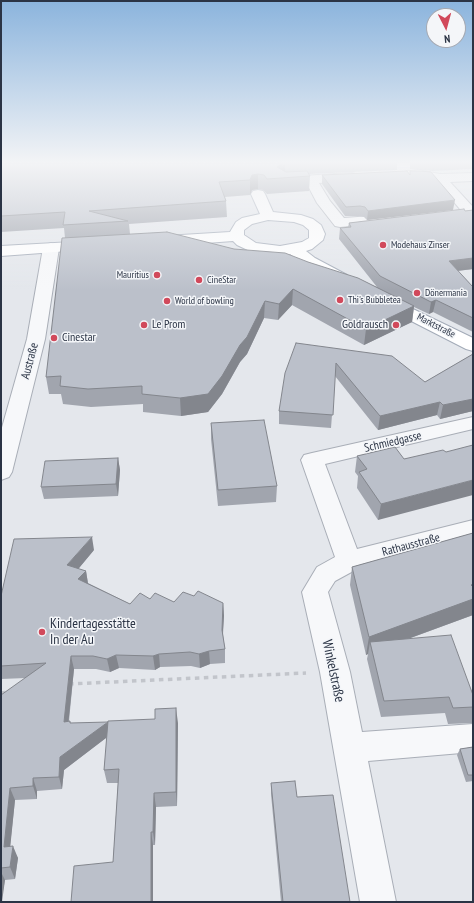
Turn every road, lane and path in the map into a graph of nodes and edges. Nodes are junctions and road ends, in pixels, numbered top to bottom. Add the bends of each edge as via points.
1 (263, 205) edge
2 (325, 205) edge
3 (458, 205) edge
4 (464, 214) edge
5 (268, 216) junction
6 (396, 224) edge
7 (237, 236) junction
8 (153, 242) edge
9 (106, 245) edge
10 (51, 248) junction
11 (295, 250) junction
12 (1, 251) edge
13 (473, 345) edge
14 (473, 423) edge
15 (1, 472) edge
16 (473, 529) edge
17 (349, 561) junction
18 (335, 672) junction
19 (65, 684) edge
20 (15, 691) edge
21 (1, 693) edge
22 (473, 738) edge
23 (349, 748) junction
24 (378, 902) edge

1 - 5 main road
2 - 6 street via 340,230
3 - 4 street
5 - 7 main road via 247,221 237,230
5 - 11 main road via 296,218 316,228 316,240
7 - 8 main road
7 - 11 main road via 252,247 265,250
9 - 10 main road
10 - 12 main road
10 - 15 street, Austraße via 36,338
11 - 13 main road, Marktstraße via 309,261
14 - 17 street, Schmiedgasse via 312,460
16 - 17 street, Rathausstraße
17 - 18 street, Winkelstraße via 326,574 315,592
18 - 19 path
18 - 23 street, Winkelstraße
20 - 21 path
22 - 23 street
23 - 24 street, Winkelstraße

